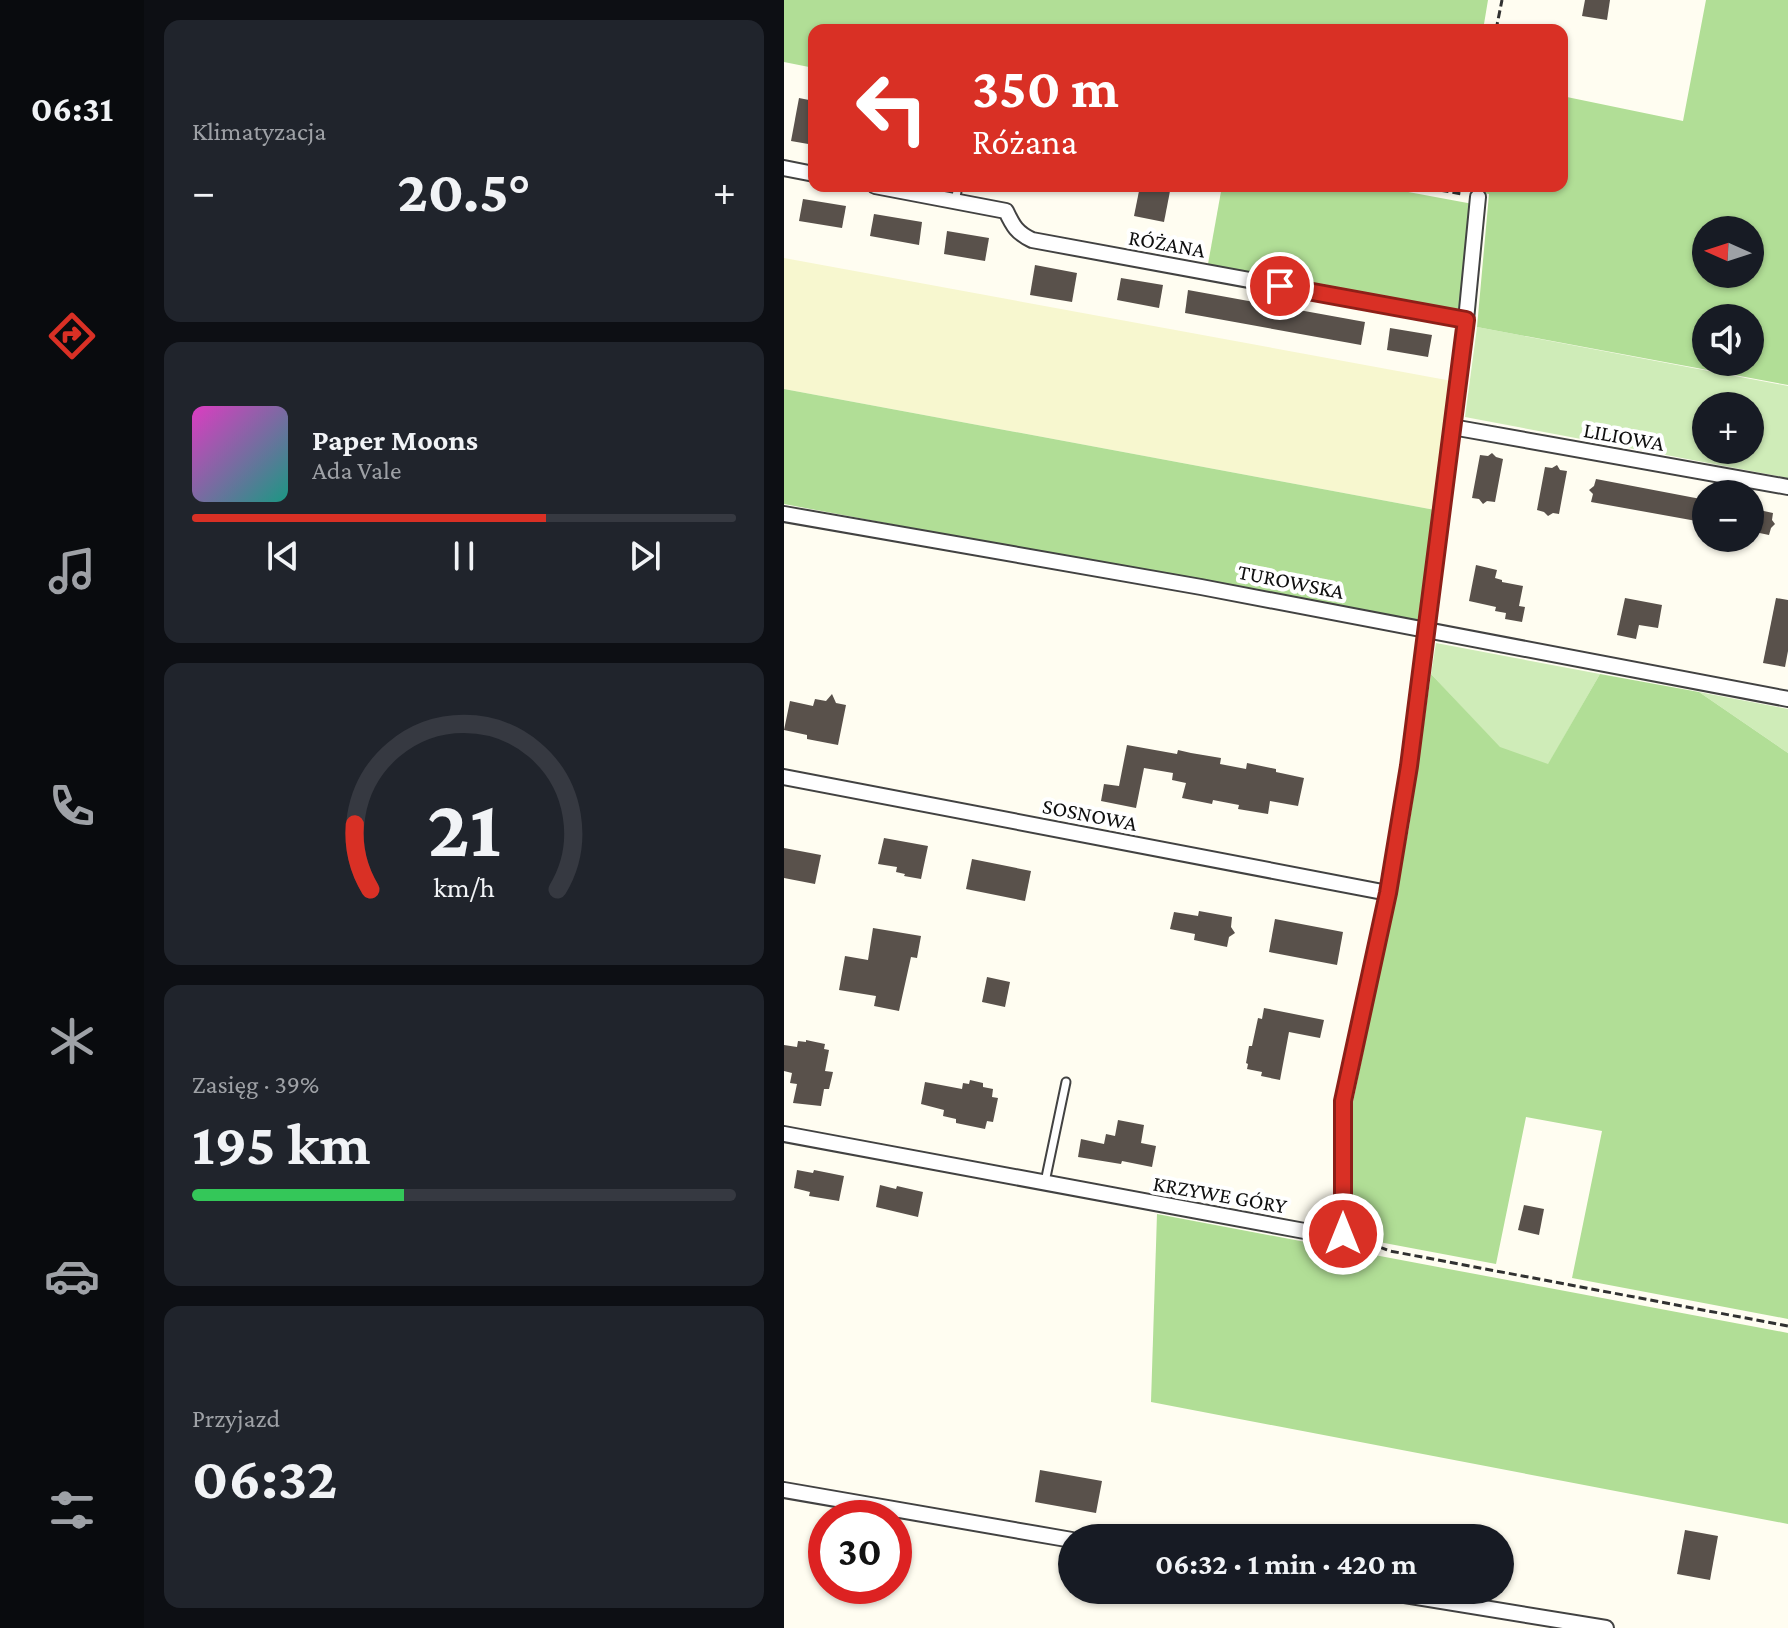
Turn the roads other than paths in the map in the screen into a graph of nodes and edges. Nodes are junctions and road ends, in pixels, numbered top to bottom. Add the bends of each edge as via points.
1 (784, 168) edge
2 (808, 173) edge
3 (905, 192) edge
4 (957, 192) edge
5 (1478, 197) road end
6 (955, 202) junction
7 (1466, 320) junction
8 (1452, 427) junction
9 (1788, 487) edge
10 (784, 514) edge
11 (1427, 629) junction
12 (1788, 699) edge
13 (784, 777) edge
14 (1388, 893) junction
15 (1066, 1082) dead end
16 (784, 1134) edge
17 (1044, 1184) junction
18 (784, 1490) edge
19 (1058, 1538) edge
20 (1459, 1604) edge
21 (1606, 1628) edge

1 - 2 street
3 - 6 street, RÓŻANA
4 - 6 lane
5 - 7 street
6 - 7 street, RÓŻANA via 1006,211 1019,234 1032,240
7 - 8 street
8 - 9 street, LILIOWA
8 - 11 street
10 - 11 street, TUROWSKA
11 - 12 street, TUROWSKA
11 - 14 street
13 - 14 street, SOSNOWA
14 - 17 street, KRZYWE GÓRY via 1343,1101 1343,1234
15 - 17 lane
16 - 17 street, KRZYWE GÓRY
18 - 19 street
20 - 21 street

